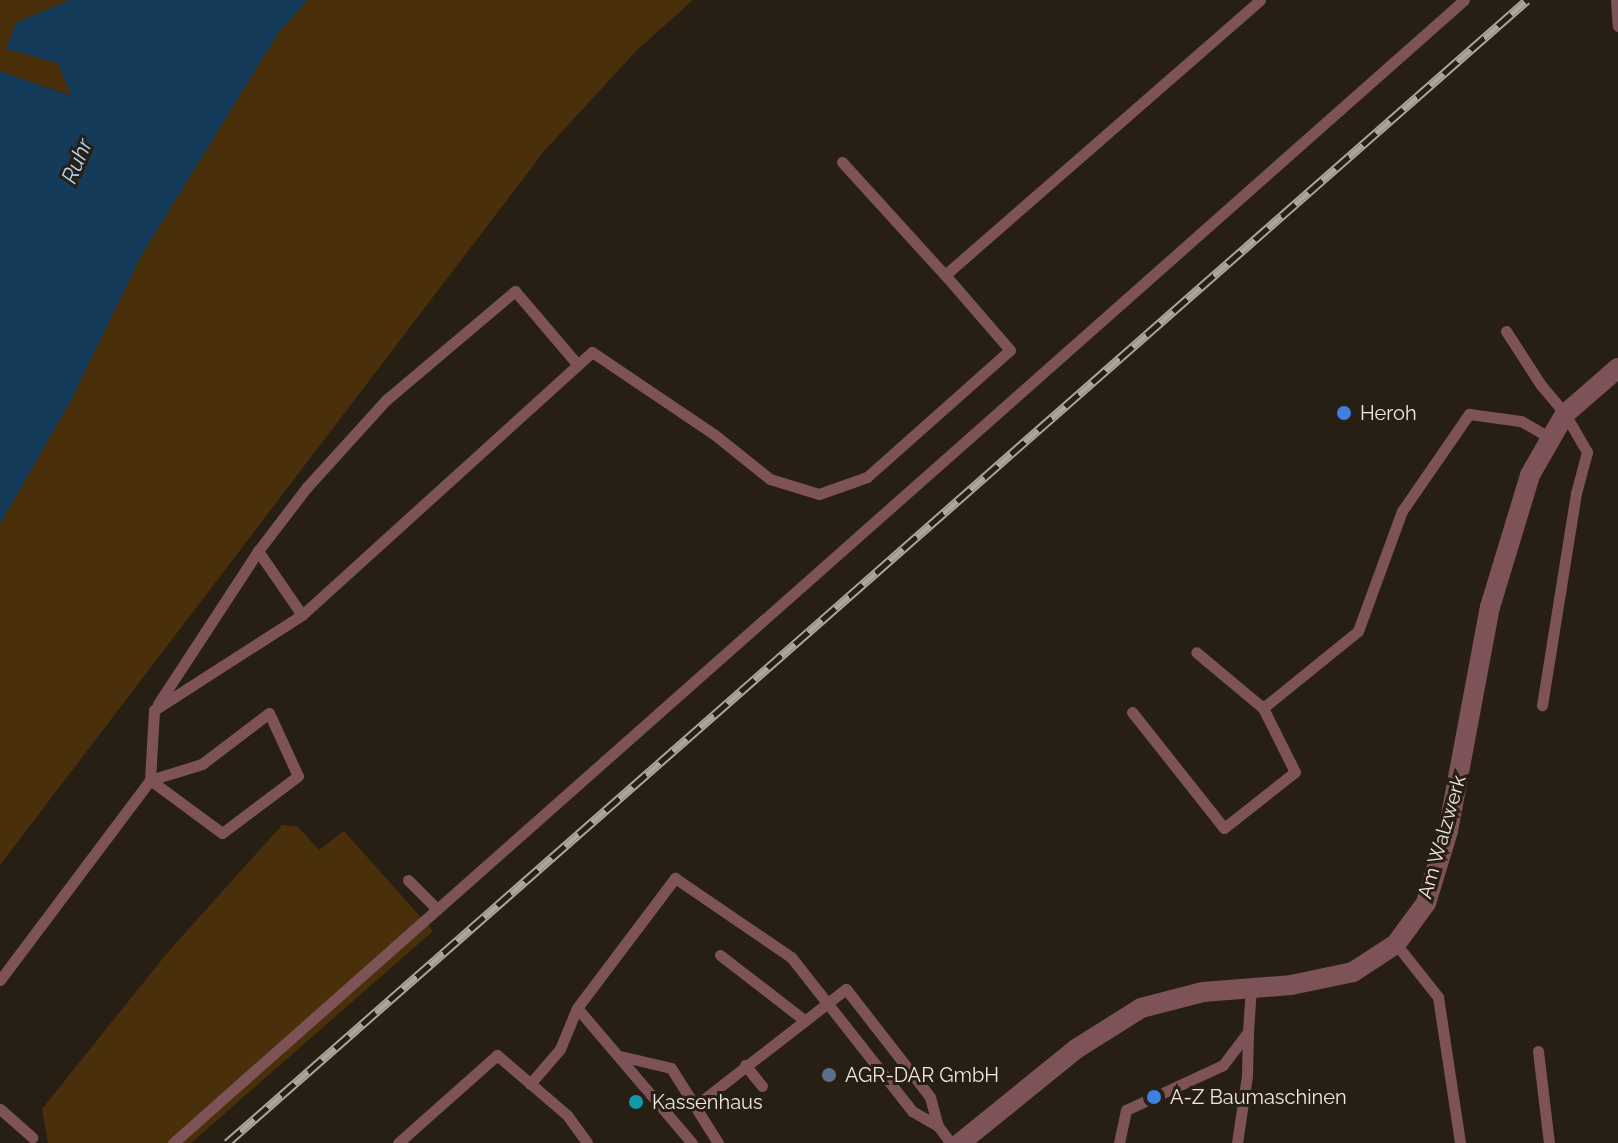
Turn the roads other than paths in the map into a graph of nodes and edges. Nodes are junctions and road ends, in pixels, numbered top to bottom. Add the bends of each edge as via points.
1 (1260, 0) edge
2 (1464, 0) edge
3 (1616, 0) edge
4 (1618, 26) edge
5 (842, 162) dead end
6 (945, 275) junction
7 (1506, 331) dead end
8 (578, 365) junction
9 (1618, 368) edge
10 (1565, 414) junction
11 (1549, 437) junction
12 (258, 551) junction
13 (302, 615) junction
14 (1196, 652) dead end
15 (1542, 705) dead end
16 (1263, 708) junction
17 (154, 710) junction
18 (1132, 712) dead end
19 (150, 780) junction
20 (408, 880) dead end
21 (437, 909) junction
22 (1396, 944) junction
23 (720, 955) dead end
24 (0, 980) edge
25 (1251, 987) junction
26 (828, 1002) junction
27 (577, 1008) junction
28 (804, 1020) junction
29 (1248, 1032) junction
30 (1538, 1051) dead end
31 (619, 1056) junction
32 (745, 1065) junction
33 (530, 1084) junction
34 (762, 1086) dead end
35 (695, 1106) junction
36 (0, 1109) edge
37 (938, 1126) junction
38 (32, 1137) dead end
39 (173, 1143) edge
40 (398, 1143) edge
41 (587, 1143) edge
42 (692, 1143) edge
43 (718, 1143) edge
44 (951, 1143) edge
45 (960, 1143) edge
46 (1119, 1143) edge
47 (1237, 1143) edge
48 (1460, 1143) edge
49 (1549, 1143) edge

1 - 6 lane
2 - 21 lane
3 - 4 lane
5 - 6 lane
6 - 8 lane via 1010,350 867,477 819,494 770,479 592,352
7 - 10 lane
8 - 12 lane via 515,291 386,400 307,487
8 - 13 lane
9 - 10 street, Am Walzwerk
10 - 11 street, Am Walzwerk
10 - 15 lane via 1587,452
11 - 16 lane via 1521,421 1469,414 1402,511 1358,631
11 - 22 street, Am Walzwerk via 1530,475 1490,607 1443,846 1426,903
12 - 13 lane
12 - 17 lane
13 - 17 lane
14 - 16 lane
16 - 18 lane via 1295,772 1224,828
17 - 19 lane
19 - 19 lane via 222,833 298,776 269,713 202,764
19 - 24 lane
20 - 21 lane
21 - 39 lane
22 - 25 street, Am Walzwerk via 1353,972
22 - 48 lane via 1438,997
23 - 28 lane
25 - 29 lane
25 - 45 street, Am Walzwerk via 1203,992 1141,1008 1076,1049
26 - 27 lane via 791,957 675,878
26 - 28 lane
26 - 37 lane via 912,1111
26 - 37 lane via 846,989 930,1097
27 - 31 lane
27 - 33 lane via 560,1049
28 - 32 lane
29 - 46 lane via 1223,1065 1126,1110
29 - 47 lane
30 - 49 lane
31 - 35 lane via 671,1068
31 - 42 lane
32 - 34 lane
32 - 35 lane
33 - 40 lane via 497,1055
33 - 41 lane via 567,1115
35 - 43 lane
36 - 38 lane
37 - 44 lane

